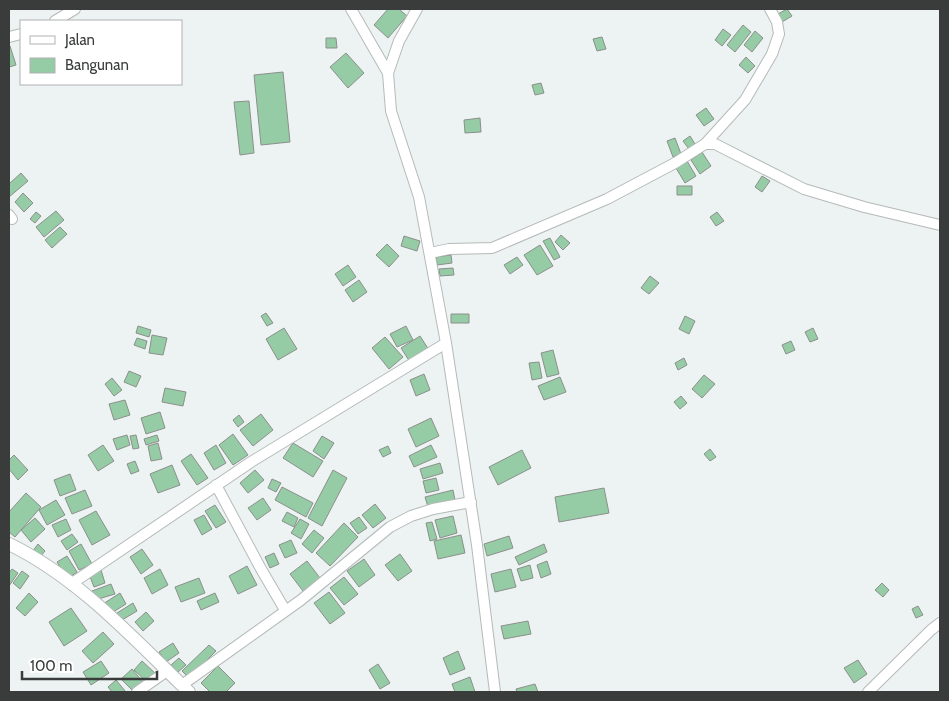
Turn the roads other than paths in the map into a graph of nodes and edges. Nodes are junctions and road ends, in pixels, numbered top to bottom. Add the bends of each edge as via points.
1 (75, 9) edge
2 (351, 9) edge
3 (417, 9) edge
4 (770, 9) edge
5 (57, 20) edge
6 (388, 73) junction
7 (705, 144) junction
8 (940, 225) edge
9 (430, 254) junction
10 (446, 344) junction
11 (216, 485) junction
12 (470, 502) junction
13 (9, 544) edge
14 (71, 584) junction
15 (285, 610) junction
16 (940, 623) edge
17 (167, 671) junction
18 (186, 689) edge
19 (137, 692) edge
20 (495, 692) edge
21 (868, 692) edge

1 - 5 street
2 - 6 street
3 - 6 street via 399,41
4 - 7 street via 779,34 772,54 745,100
6 - 9 street via 390,111 419,197
7 - 8 street via 715,144 804,189
7 - 9 street via 607,199 492,248 449,249
9 - 10 street
10 - 11 street
10 - 12 street
11 - 14 street
11 - 15 street
12 - 15 street via 433,509 390,527
12 - 20 street
13 - 14 street
14 - 17 street
15 - 18 street
16 - 21 street
17 - 18 street
17 - 19 street

